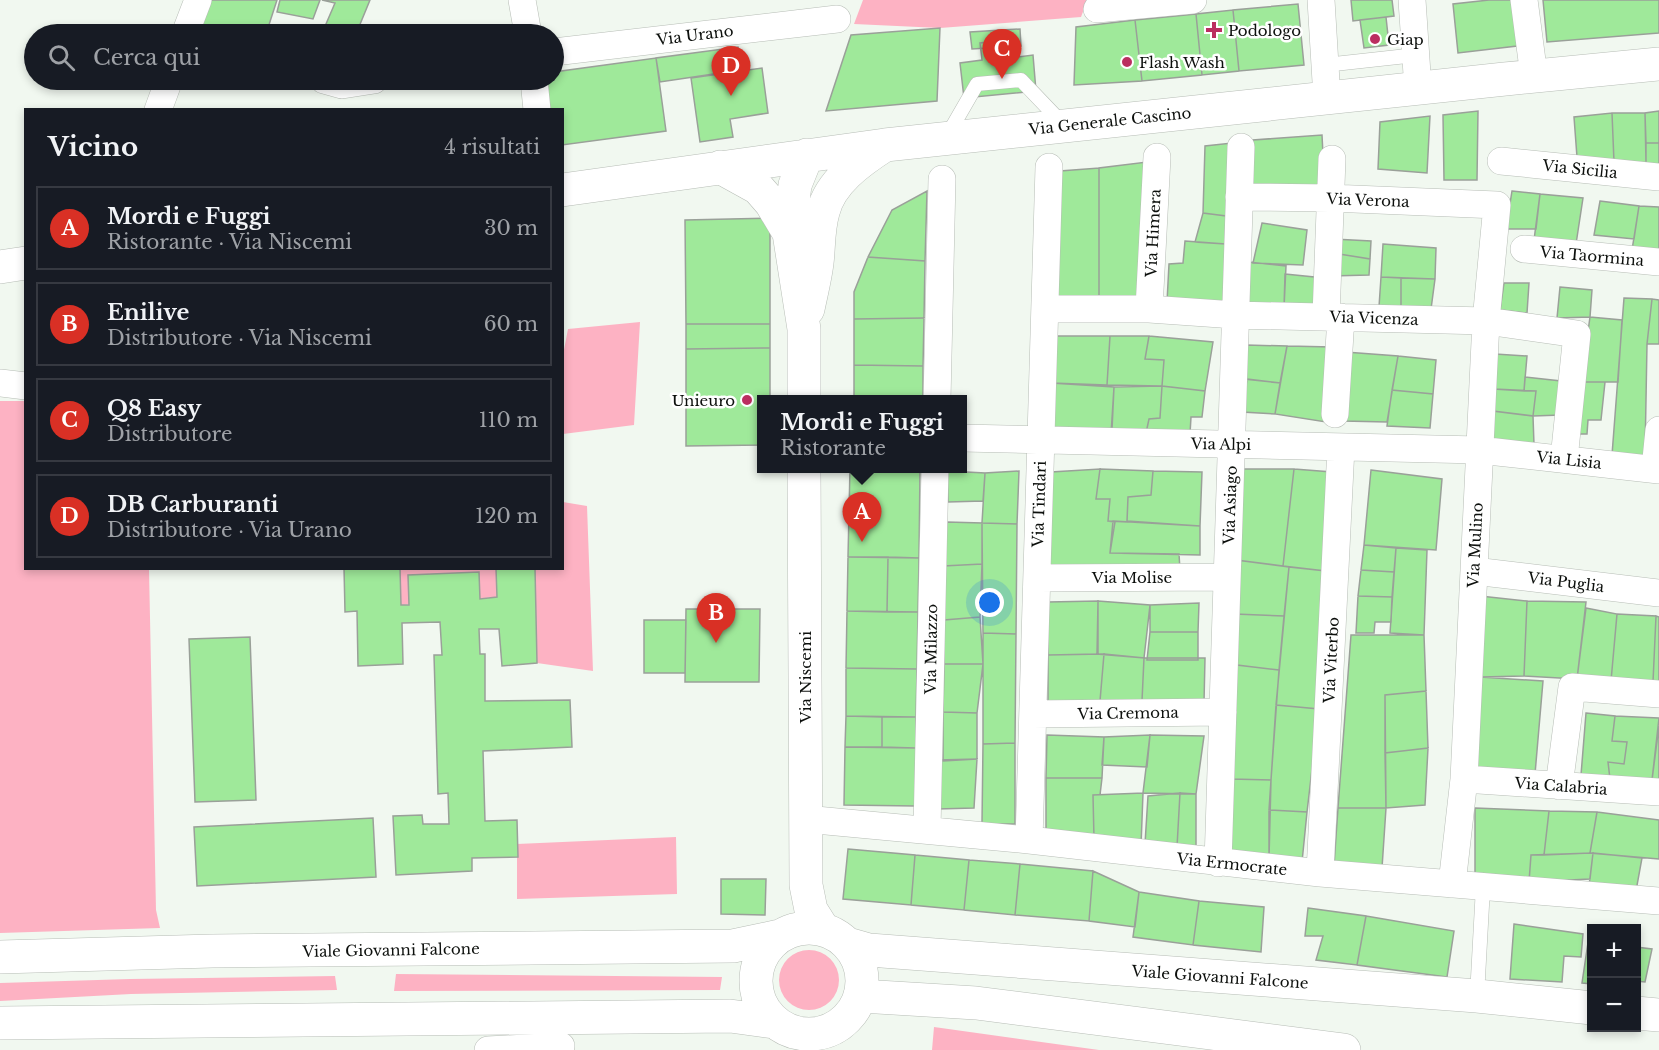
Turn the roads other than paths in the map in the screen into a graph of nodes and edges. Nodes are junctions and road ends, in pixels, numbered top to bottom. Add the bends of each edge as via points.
1 (198, 0) edge
2 (522, 0) edge
3 (1193, 0) edge
4 (1321, 0) edge
5 (1412, 0) edge
6 (1524, 0) edge
7 (1097, 9) dead end
8 (837, 19) dead end
9 (189, 24) edge
10 (526, 24) edge
11 (564, 51) edge
12 (1416, 55) junction
13 (1659, 64) edge
14 (1325, 65) junction
15 (1534, 76) junction
16 (1418, 89) junction
17 (165, 90) edge
18 (535, 90) edge
19 (1327, 98) junction
20 (159, 108) edge
21 (537, 108) edge
22 (1066, 126) junction
23 (946, 139) junction
24 (885, 145) junction
25 (1241, 147) dead end
26 (807, 155) junction
27 (1156, 157) dead end
28 (1332, 159) dead end
29 (1501, 161) dead end
30 (720, 167) junction
31 (1049, 167) dead end
32 (1659, 177) edge
33 (942, 179) dead end
34 (564, 189) edge
35 (1239, 197) junction
36 (1330, 198) junction
37 (1497, 205) joint
38 (823, 211) junction
39 (789, 233) junction
40 (1524, 249) dead end
41 (1659, 262) edge
42 (24, 263) edge
43 (0, 267) edge
44 (1045, 309) junction
45 (1149, 309) junction
46 (1235, 315) junction
47 (1334, 316) junction
48 (1486, 321) junction
49 (804, 328) junction
50 (0, 383) edge
51 (24, 386) edge
52 (804, 395) edge
53 (937, 395) edge
54 (1335, 414) dead end
55 (1659, 430) edge
56 (967, 438) edge
57 (1041, 440) junction
58 (1232, 444) junction
59 (1341, 447) junction
60 (1479, 450) junction
61 (1564, 459) junction
62 (1657, 470) edge
63 (804, 473) edge
64 (935, 473) edge
65 (1474, 571) junction
66 (1227, 577) junction
67 (1037, 578) junction
68 (1659, 593) edge
69 (1659, 694) edge
70 (1223, 712) junction
71 (1033, 714) junction
72 (1464, 779) junction
73 (1559, 786) junction
74 (1659, 792) edge
75 (806, 819) junction
76 (927, 830) junction
77 (1029, 840) junction
78 (1218, 863) junction
79 (1320, 873) junction
80 (1452, 884) junction
81 (1483, 887) junction
82 (1659, 901) edge
83 (811, 935) junction
84 (0, 957) edge
85 (861, 996) junction
86 (1477, 996) junction
87 (1587, 1007) edge
88 (1641, 1013) edge
89 (1659, 1015) edge
90 (0, 1023) edge
91 (782, 1033) edge
92 (562, 1038) edge
93 (833, 1038) edge
94 (488, 1050) edge
95 (1344, 1050) edge

1 - 9 street
2 - 10 street
3 - 7 street
4 - 14 street
5 - 12 street
6 - 15 street
8 - 11 street, Via Urano
12 - 14 lane
12 - 16 street
13 - 15 street, Via Generale Cascino
14 - 19 street
15 - 16 street, Via Generale Cascino
16 - 19 street, Via Generale Cascino
17 - 20 street
18 - 21 street
19 - 22 street, Via Generale Cascino
22 - 23 street, Via Generale Cascino
22 - 23 lane via 1021,80 977,84
23 - 24 street, Via Generale Cascino
24 - 26 street, Via Generale Cascino
24 - 38 street via 846,175
25 - 35 street, Via Asiago
26 - 30 street, Via Generale Cascino
26 - 38 street via 821,192
26 - 39 street via 795,185
27 - 45 street, Via Himera
28 - 36 street
29 - 32 street, Via Sicilia
30 - 34 street, Via Generale Cascino
30 - 39 street via 758,188
31 - 44 street, Via Tindari
33 - 53 street
35 - 36 street, Via Verona
35 - 46 street, Via Asiago
36 - 37 street, Via Verona
36 - 47 street
37 - 48 street, Via Mulino
38 - 49 street
39 - 49 street
40 - 41 street, Via Taormina
42 - 43 street
44 - 45 street, Via Vicenza
44 - 57 street, Via Tindari
45 - 46 street, Via Vicenza
46 - 47 street, Via Vicenza
46 - 58 street, Via Asiago
47 - 48 street, Via Vicenza
47 - 54 street
48 - 60 street, Via Mulino
48 - 61 street, Via Vicenza via 1577,334
49 - 52 street
50 - 51 street
55 - 62 street
56 - 57 street, Via Alpi
57 - 58 street, Via Alpi
57 - 67 street, Via Tindari
58 - 59 street, Via Alpi
58 - 66 street, Via Asiago
59 - 60 street, Via Alpi
59 - 79 street, Via Viterbo
60 - 61 street, Via Lisia
60 - 65 street, Via Mulino
61 - 62 street, Via Lisia
63 - 75 street, Via Niscemi
64 - 76 street, Via Milazzo
65 - 68 street, Via Puglia
65 - 72 street, Via Mulino
66 - 67 street, Via Molise
66 - 70 street, Via Asiago
67 - 71 street, Via Tindari
69 - 73 street via 1572,687
70 - 71 street, Via Cremona
70 - 78 street, Via Asiago
71 - 77 street, Via Tindari
72 - 73 street, Via Calabria
72 - 80 street, Via Mulino
73 - 74 street, Via Calabria
75 - 76 street, Via Ermocrate
75 - 83 street, Via Niscemi
76 - 77 street, Via Ermocrate
77 - 78 street, Via Ermocrate
78 - 79 street, Via Ermocrate
79 - 80 street, Via Ermocrate
80 - 81 street, Via Ermocrate
81 - 82 street, Via Ermocrate
81 - 86 lane
83 - 84 street, Viale Giovanni Falcone via 733,946
83 - 85 street via 857,955 862,968
83 - 86 street, Viale Giovanni Falcone via 870,951
83 - 91 street via 768,947 759,962 757,994 763,1010
85 - 93 street
85 - 95 street via 976,1003
86 - 87 street, Viale Giovanni Falcone
88 - 89 street
90 - 92 street
91 - 92 street via 730,1016
91 - 93 street via 824,1033
92 - 94 street

